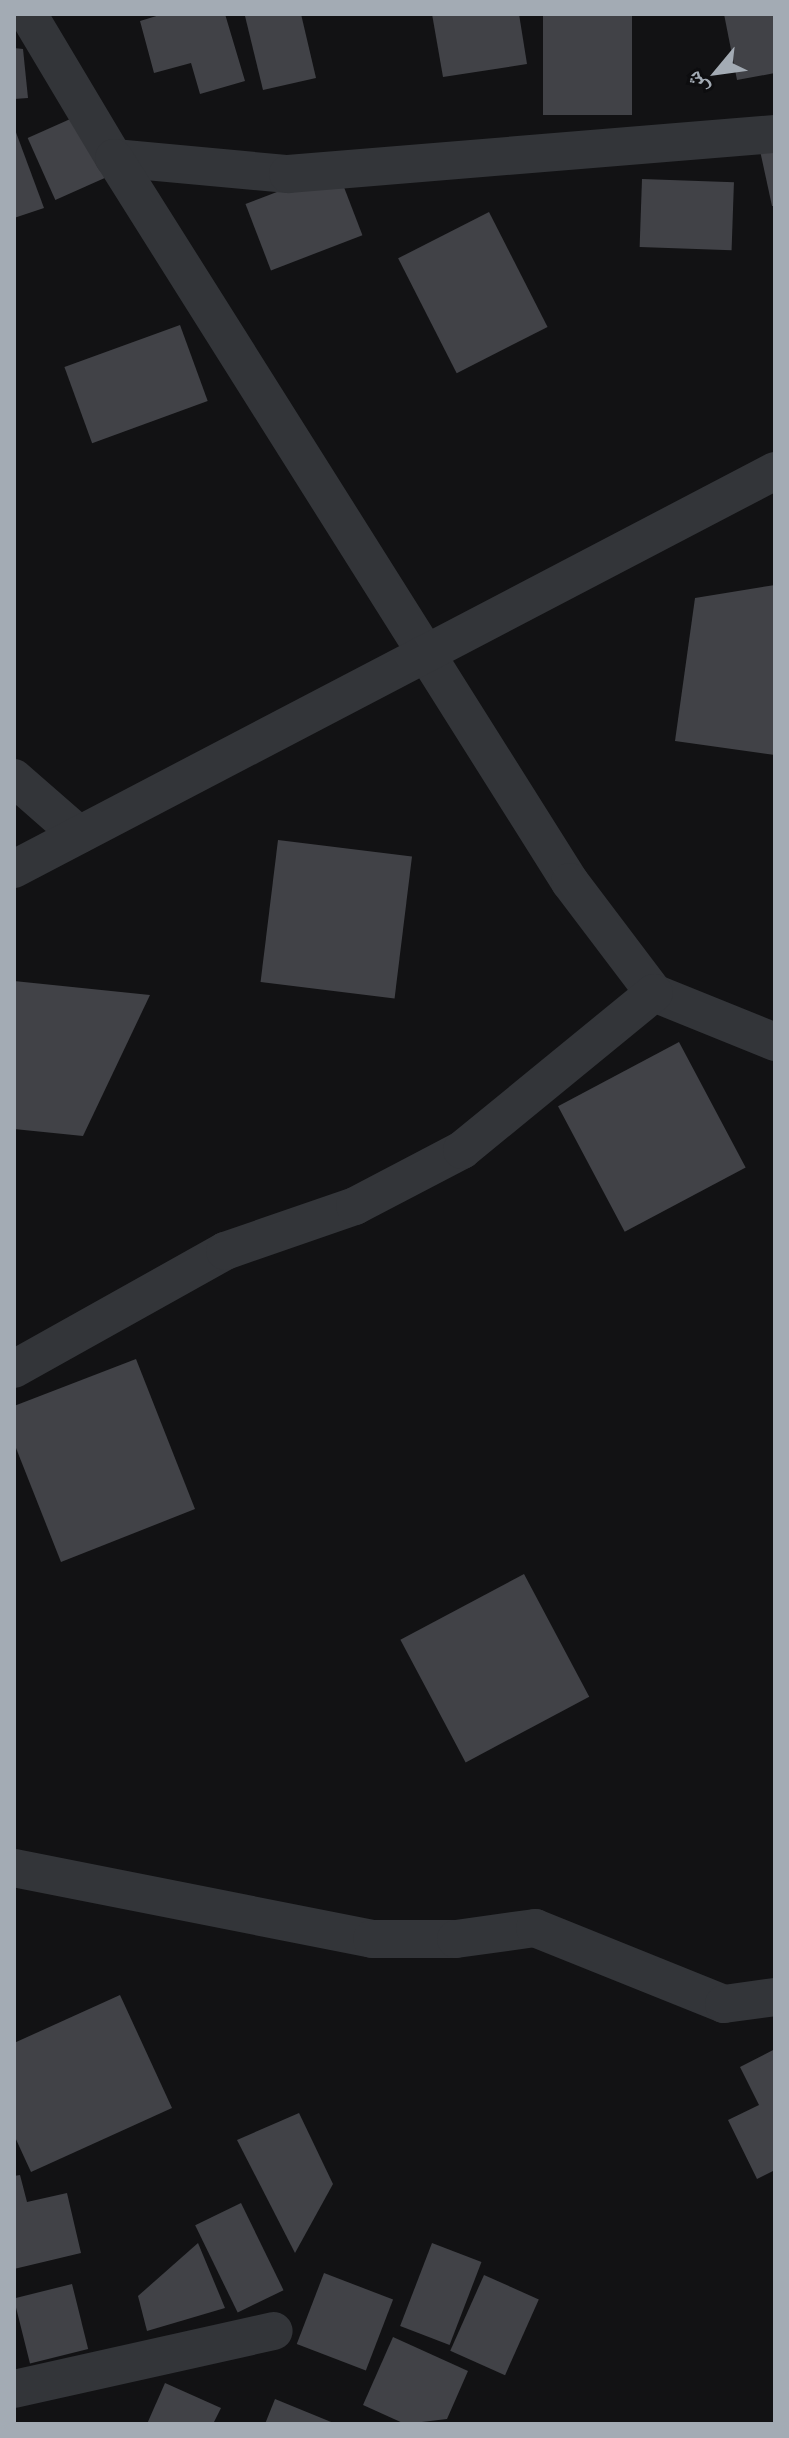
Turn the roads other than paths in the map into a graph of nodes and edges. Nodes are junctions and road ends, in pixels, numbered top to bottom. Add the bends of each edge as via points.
1 (28, 14) edge
2 (775, 134) edge
3 (114, 158) junction
4 (775, 471) edge
5 (423, 656) junction
6 (14, 778) edge
7 (79, 835) junction
8 (14, 869) edge
9 (654, 993) junction
10 (775, 1042) edge
11 (14, 1369) edge
12 (14, 1868) edge
13 (775, 1997) edge
14 (274, 2331) dead end
15 (14, 2389) edge

1 - 3 street
2 - 3 street via 538,148 288,174
3 - 5 street
4 - 5 street
5 - 7 street
5 - 9 street via 570,882
6 - 7 street
7 - 8 street
9 - 10 street
9 - 11 street via 462,1150 355,1206 225,1251
12 - 13 street via 372,1939 456,1939 535,1928 724,2004
14 - 15 street

